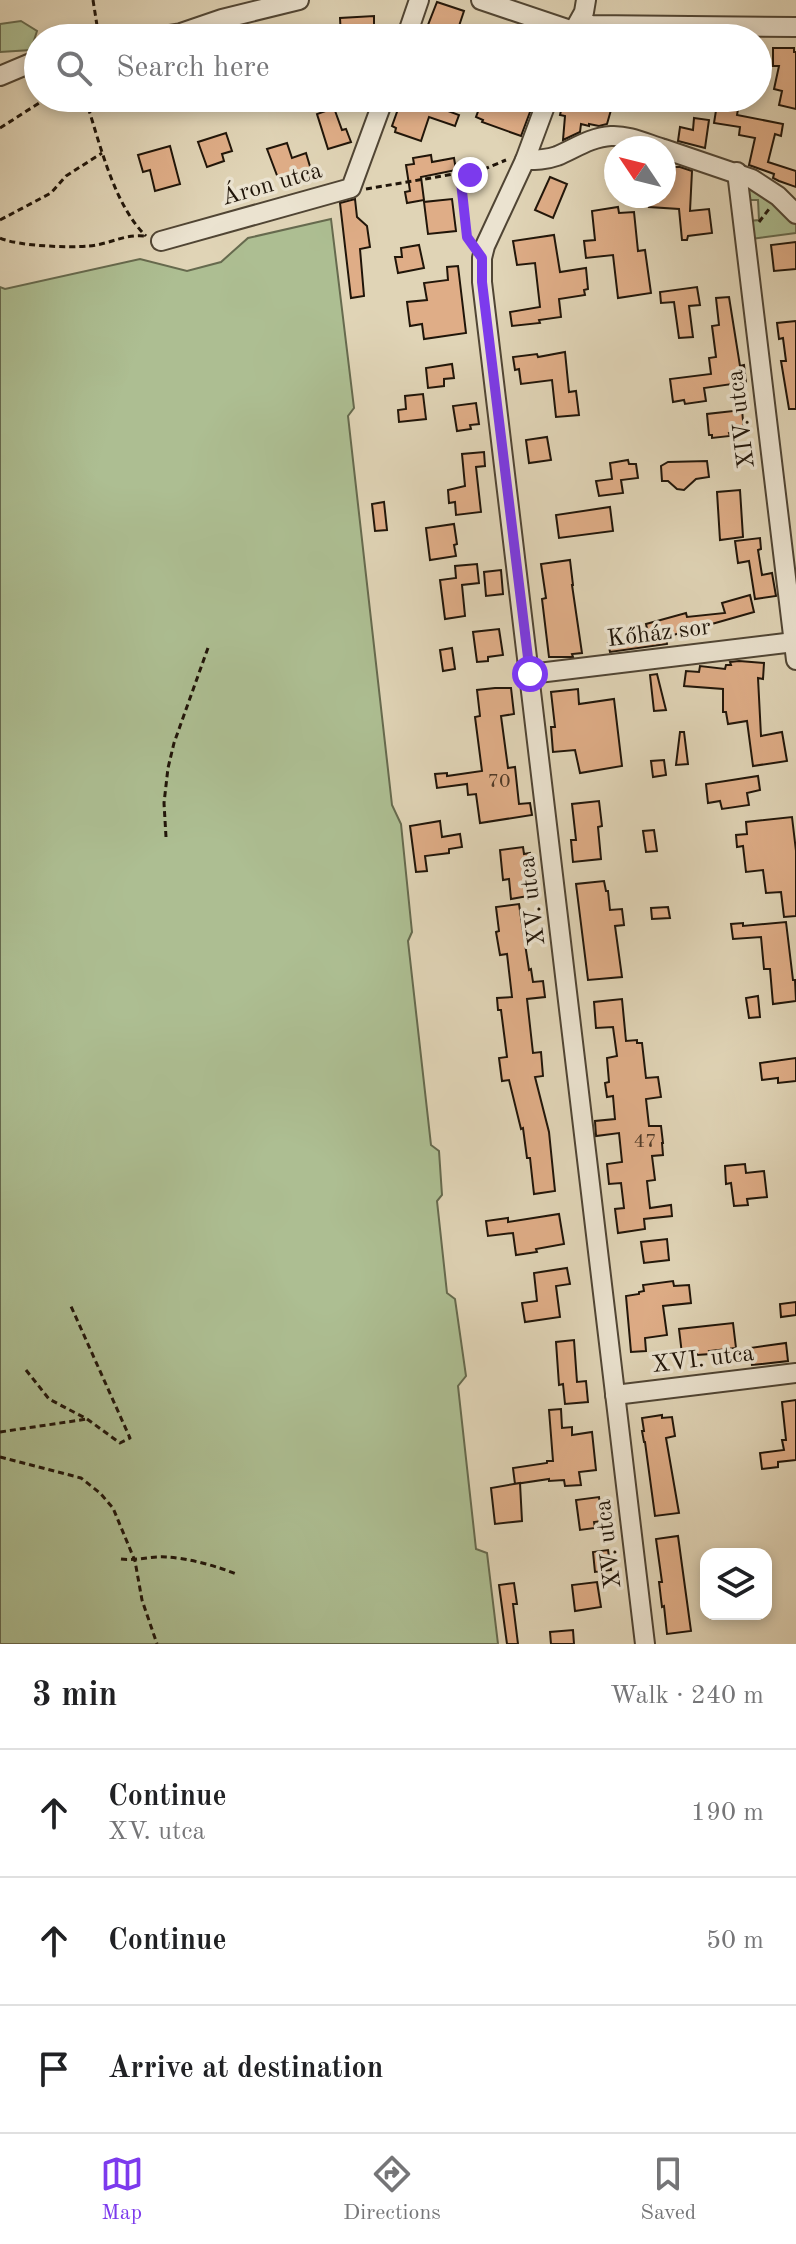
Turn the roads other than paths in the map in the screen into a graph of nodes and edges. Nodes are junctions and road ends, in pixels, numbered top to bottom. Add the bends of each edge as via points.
1 (419, 0) edge
2 (481, 0) edge
3 (586, 0) edge
4 (293, 1) edge
5 (207, 24) edge
6 (411, 24) edge
7 (555, 24) edge
8 (577, 24) edge
9 (772, 27) edge
10 (796, 27) edge
11 (24, 66) edge
12 (0, 76) edge
13 (379, 112) edge
14 (543, 112) edge
15 (604, 137) edge
16 (676, 152) edge
17 (525, 160) junction
18 (737, 172) junction
19 (796, 214) edge
20 (153, 238) road end
21 (792, 600) edge
22 (795, 651) edge
23 (530, 674) junction
24 (796, 1373) edge
25 (615, 1395) junction
26 (645, 1644) edge

1 - 6 street
2 - 7 street
3 - 8 street
4 - 5 street
9 - 10 street
11 - 12 street
13 - 20 street, Áron utca via 351,188
14 - 17 street, XV. utca
15 - 17 street via 556,157
16 - 18 street
17 - 23 street, XV. utca via 485,246 482,282
18 - 19 street via 763,185
18 - 21 street, XIV. utca
21 - 22 street, XIV. utca
22 - 23 street, Kőház sor
23 - 25 street, XV. utca
24 - 25 street, XVI. utca
25 - 26 street, XV. utca

